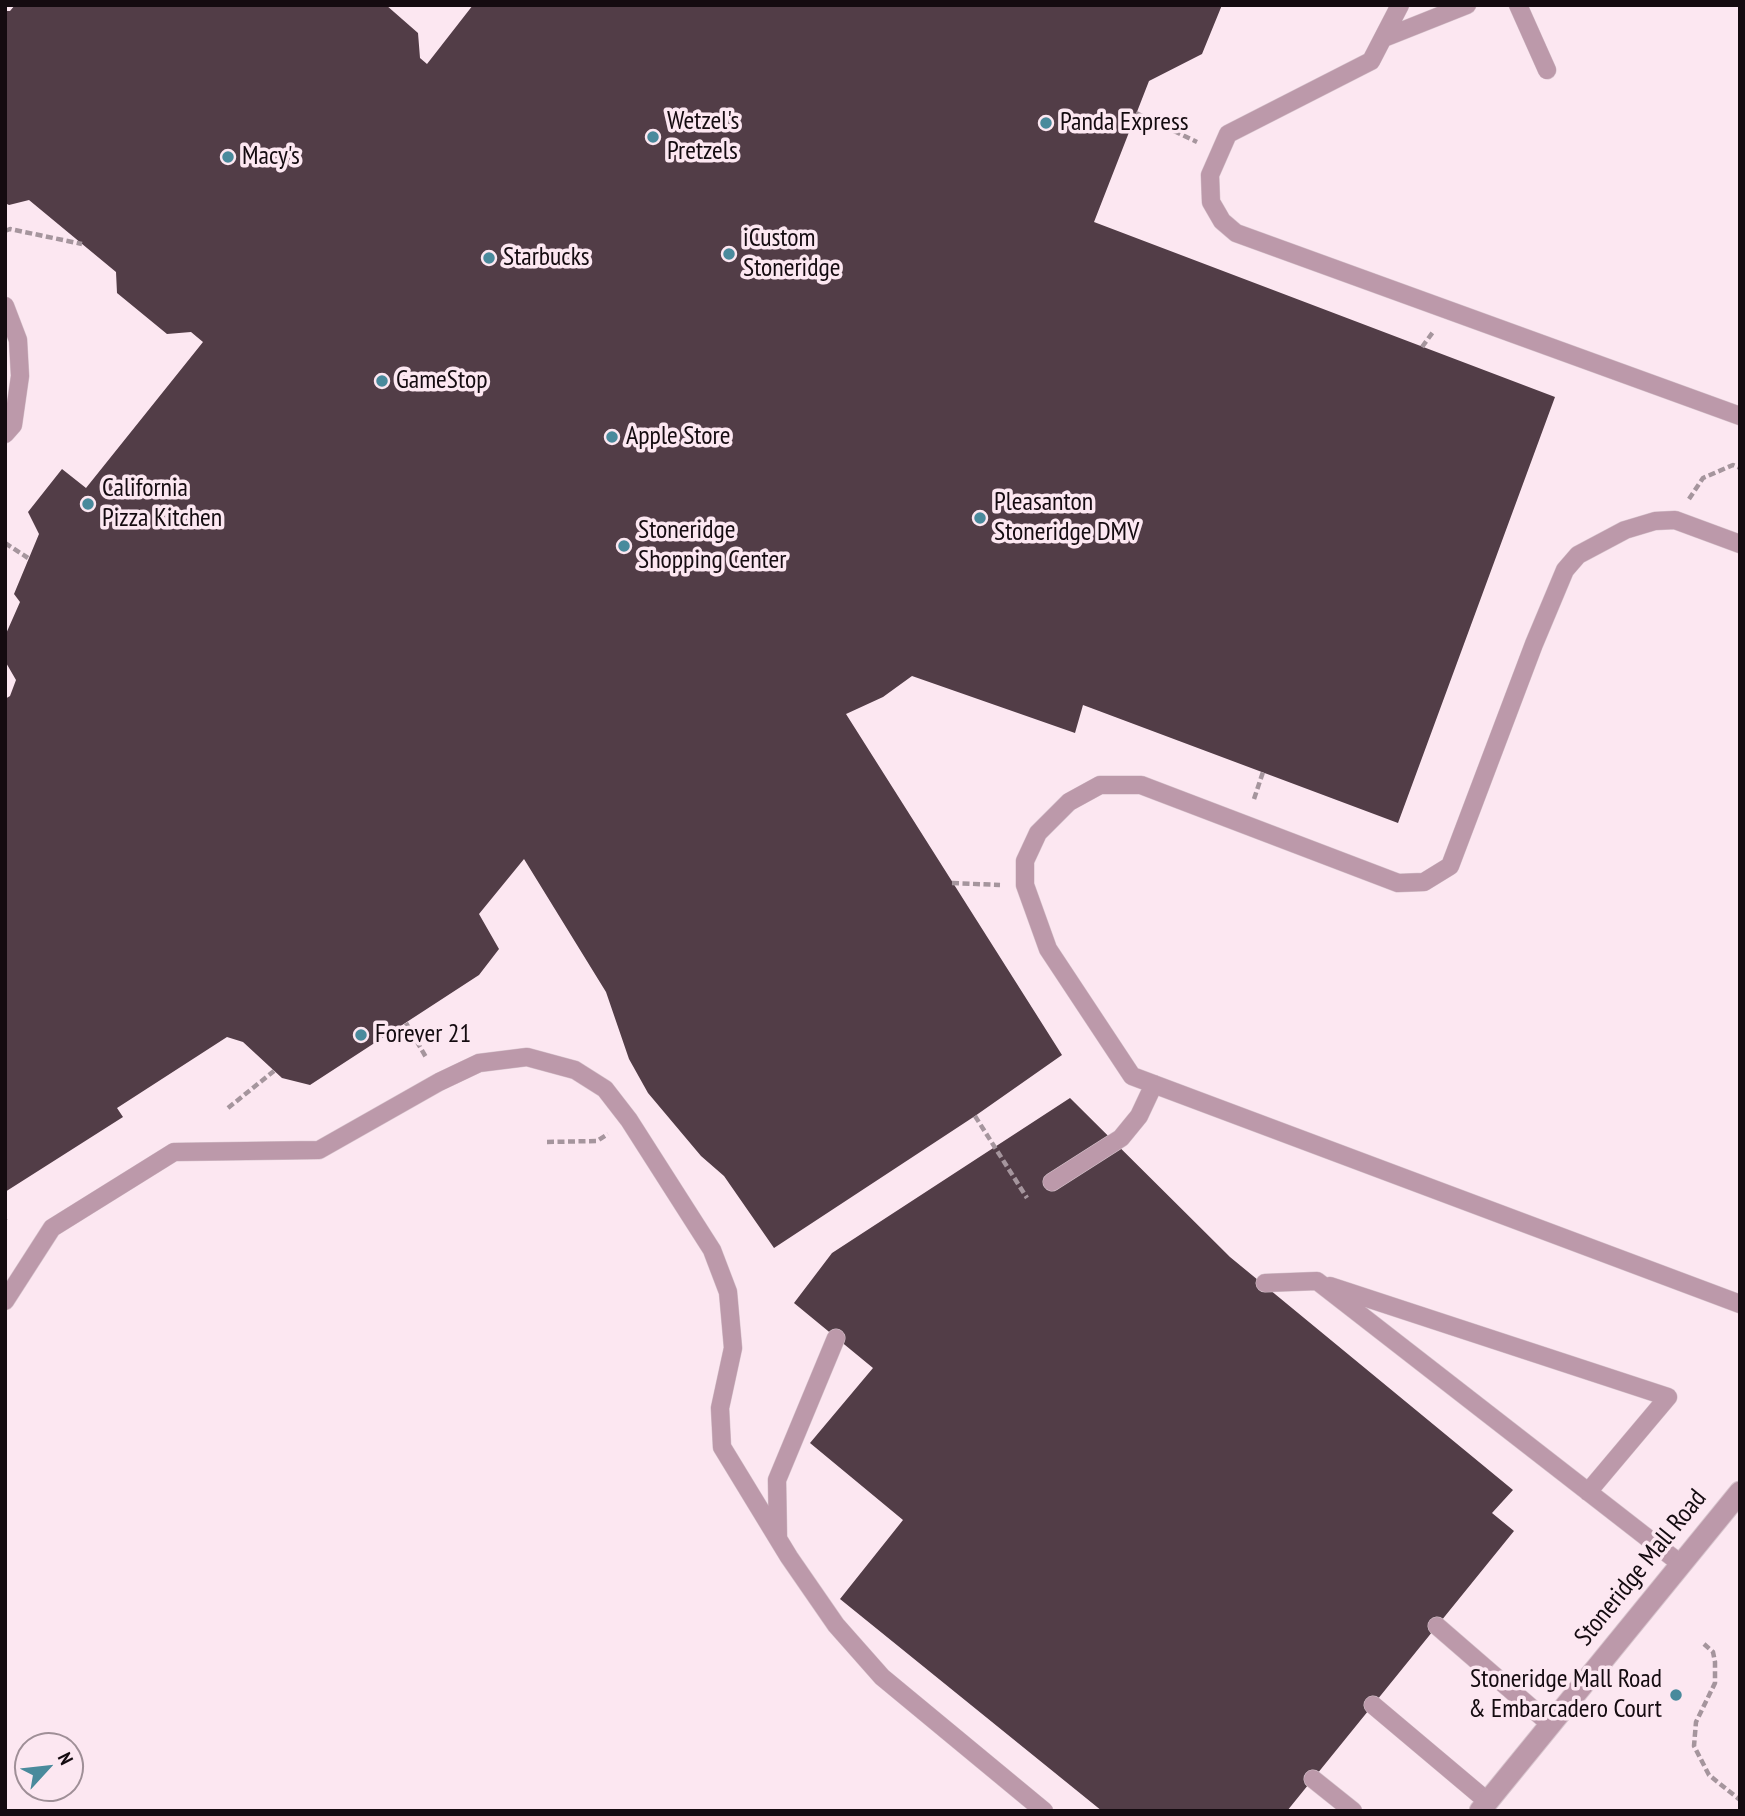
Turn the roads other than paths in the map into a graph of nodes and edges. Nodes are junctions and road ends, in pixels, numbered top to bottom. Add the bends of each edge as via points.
1 (1400, 5) edge
2 (1467, 5) edge
3 (1518, 5) edge
4 (1384, 38) junction
5 (1547, 70) dead end
6 (5, 306) edge
7 (1740, 416) edge
8 (5, 434) edge
9 (1740, 544) edge
10 (1154, 1084) junction
11 (1052, 1182) dead end
12 (1317, 1281) junction
13 (1265, 1283) dead end
14 (5, 1301) edge
15 (1740, 1304) edge
16 (836, 1338) dead end
17 (1588, 1492) junction
18 (1740, 1492) edge
19 (778, 1538) junction
20 (1681, 1564) junction
21 (1437, 1626) dead end
22 (1373, 1705) dead end
23 (1550, 1724) junction
24 (1313, 1779) dead end
25 (1483, 1806) edge
26 (1044, 1811) edge
27 (1353, 1811) edge

1 - 4 lane
2 - 4 lane
3 - 5 lane
4 - 7 lane via 1371,61 1228,134 1210,175 1210,202 1222,221 1236,233
6 - 8 lane via 18,340 20,376 13,425
9 - 10 lane via 1675,520 1655,521 1625,530 1578,555 1565,570 1450,866 1424,882 1398,883 1141,785 1100,785 1069,802 1038,833 1025,861 1025,885 1048,949 1132,1076
10 - 11 lane via 1139,1116 1121,1138
10 - 15 lane
12 - 13 lane
12 - 17 lane
12 - 17 lane via 1668,1397
14 - 19 lane via 52,1228 174,1152 319,1150 480,1063 527,1057 575,1070 605,1089 629,1120 712,1250 728,1292 733,1348 720,1408 722,1447
16 - 19 lane via 777,1480
17 - 20 lane
18 - 20 street, Stoneridge Mall Road
19 - 26 lane via 836,1625 882,1677
20 - 23 street, Stoneridge Mall Road
21 - 23 lane
22 - 25 lane
23 - 25 street, Stoneridge Mall Road
24 - 27 lane

